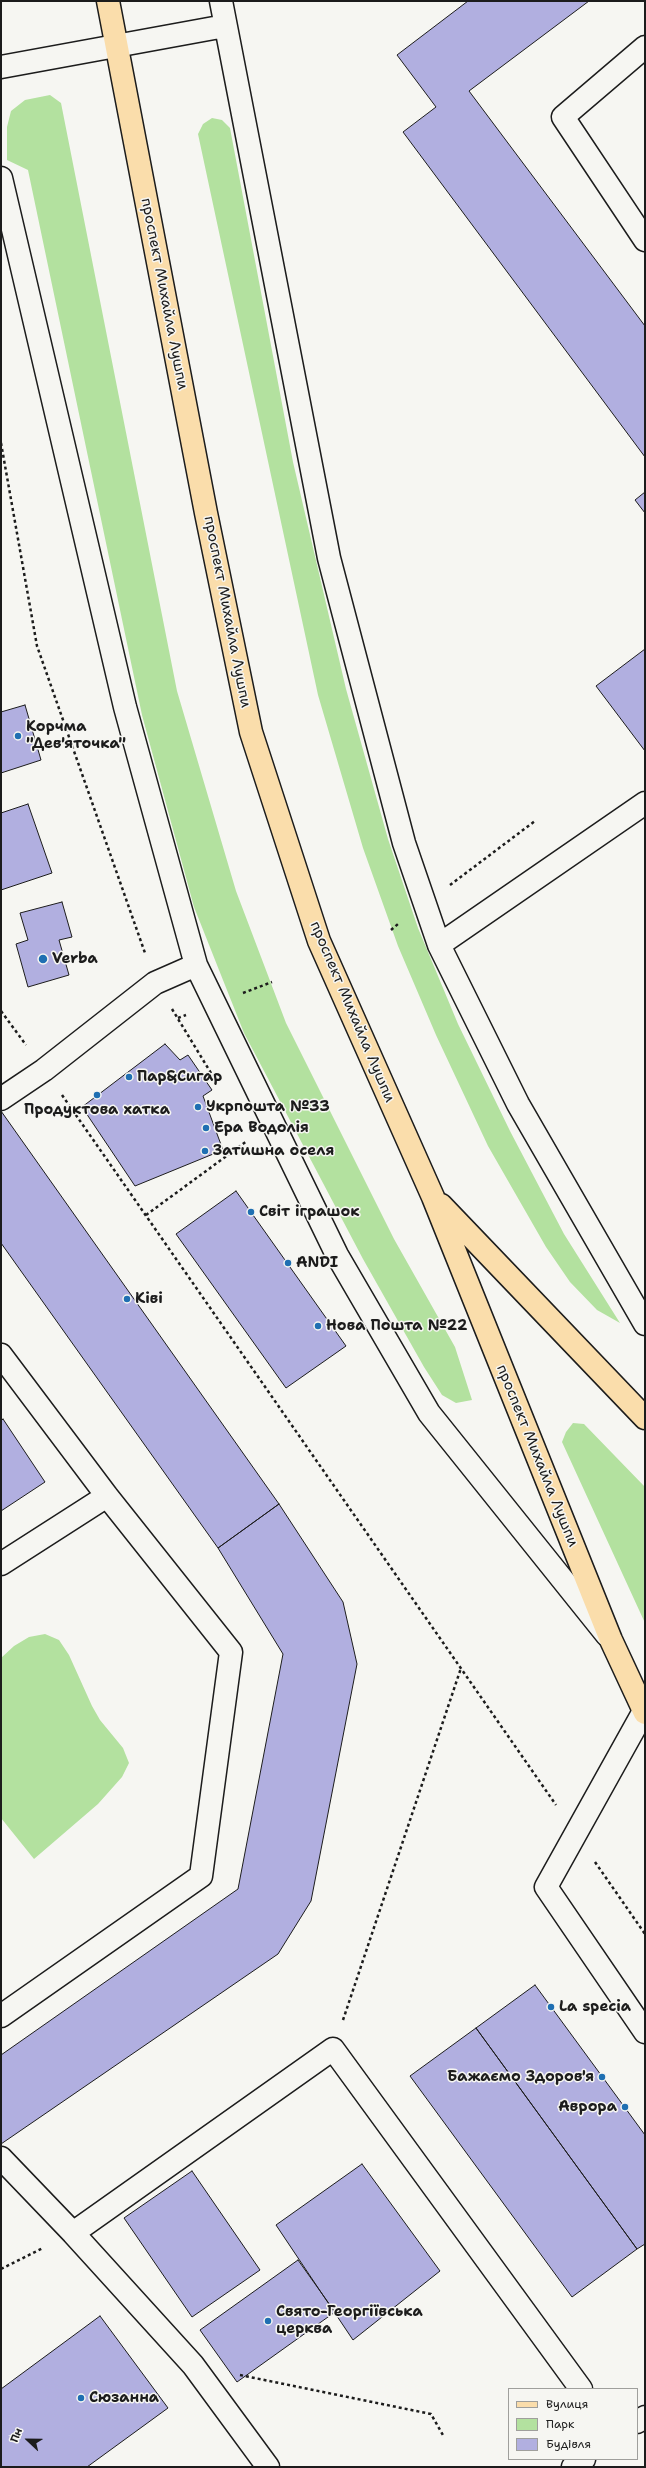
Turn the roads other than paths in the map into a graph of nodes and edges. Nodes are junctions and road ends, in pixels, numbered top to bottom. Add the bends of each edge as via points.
1 (108, 1) edge
2 (221, 1) edge
3 (225, 26) junction
4 (117, 46) junction
5 (645, 47) edge
6 (1, 67) edge
7 (1, 178) edge
8 (645, 240) edge
9 (645, 803) edge
10 (439, 945) junction
11 (196, 965) junction
12 (1, 1099) edge
13 (433, 1197) junction
14 (645, 1324) edge
15 (1, 1355) edge
16 (645, 1418) edge
17 (107, 1496) junction
18 (1, 1564) edge
19 (610, 1640) junction
20 (644, 1712) edge
21 (2, 2012) edge
22 (645, 2032) edge
23 (1, 2158) edge
24 (73, 2233) junction
25 (580, 2388) edge
26 (583, 2460) edge
27 (268, 2467) edge
28 (573, 2467) edge

1 - 4 main road, проспект Михайла Лушпи
2 - 3 street
3 - 4 street
3 - 10 street via 328,558 404,842
4 - 6 street
4 - 13 main road, проспект Михайла Лушпи via 251,732 319,941
5 - 8 street via 563,117
7 - 11 street via 125,708
9 - 10 street
10 - 14 street via 518,1104
11 - 12 street via 155,983 44,1070
11 - 19 street via 338,1255 429,1413
13 - 16 main road, проспект Михайла Лушпи
13 - 19 main road, проспект Михайла Лушпи
15 - 17 street
17 - 18 street
17 - 21 street via 231,1652 200,1876
19 - 20 main road, проспект Михайла Лушпи
20 - 22 street via 546,1886
23 - 24 street
24 - 25 street via 333,2049
24 - 27 street via 193,2365
26 - 28 street

